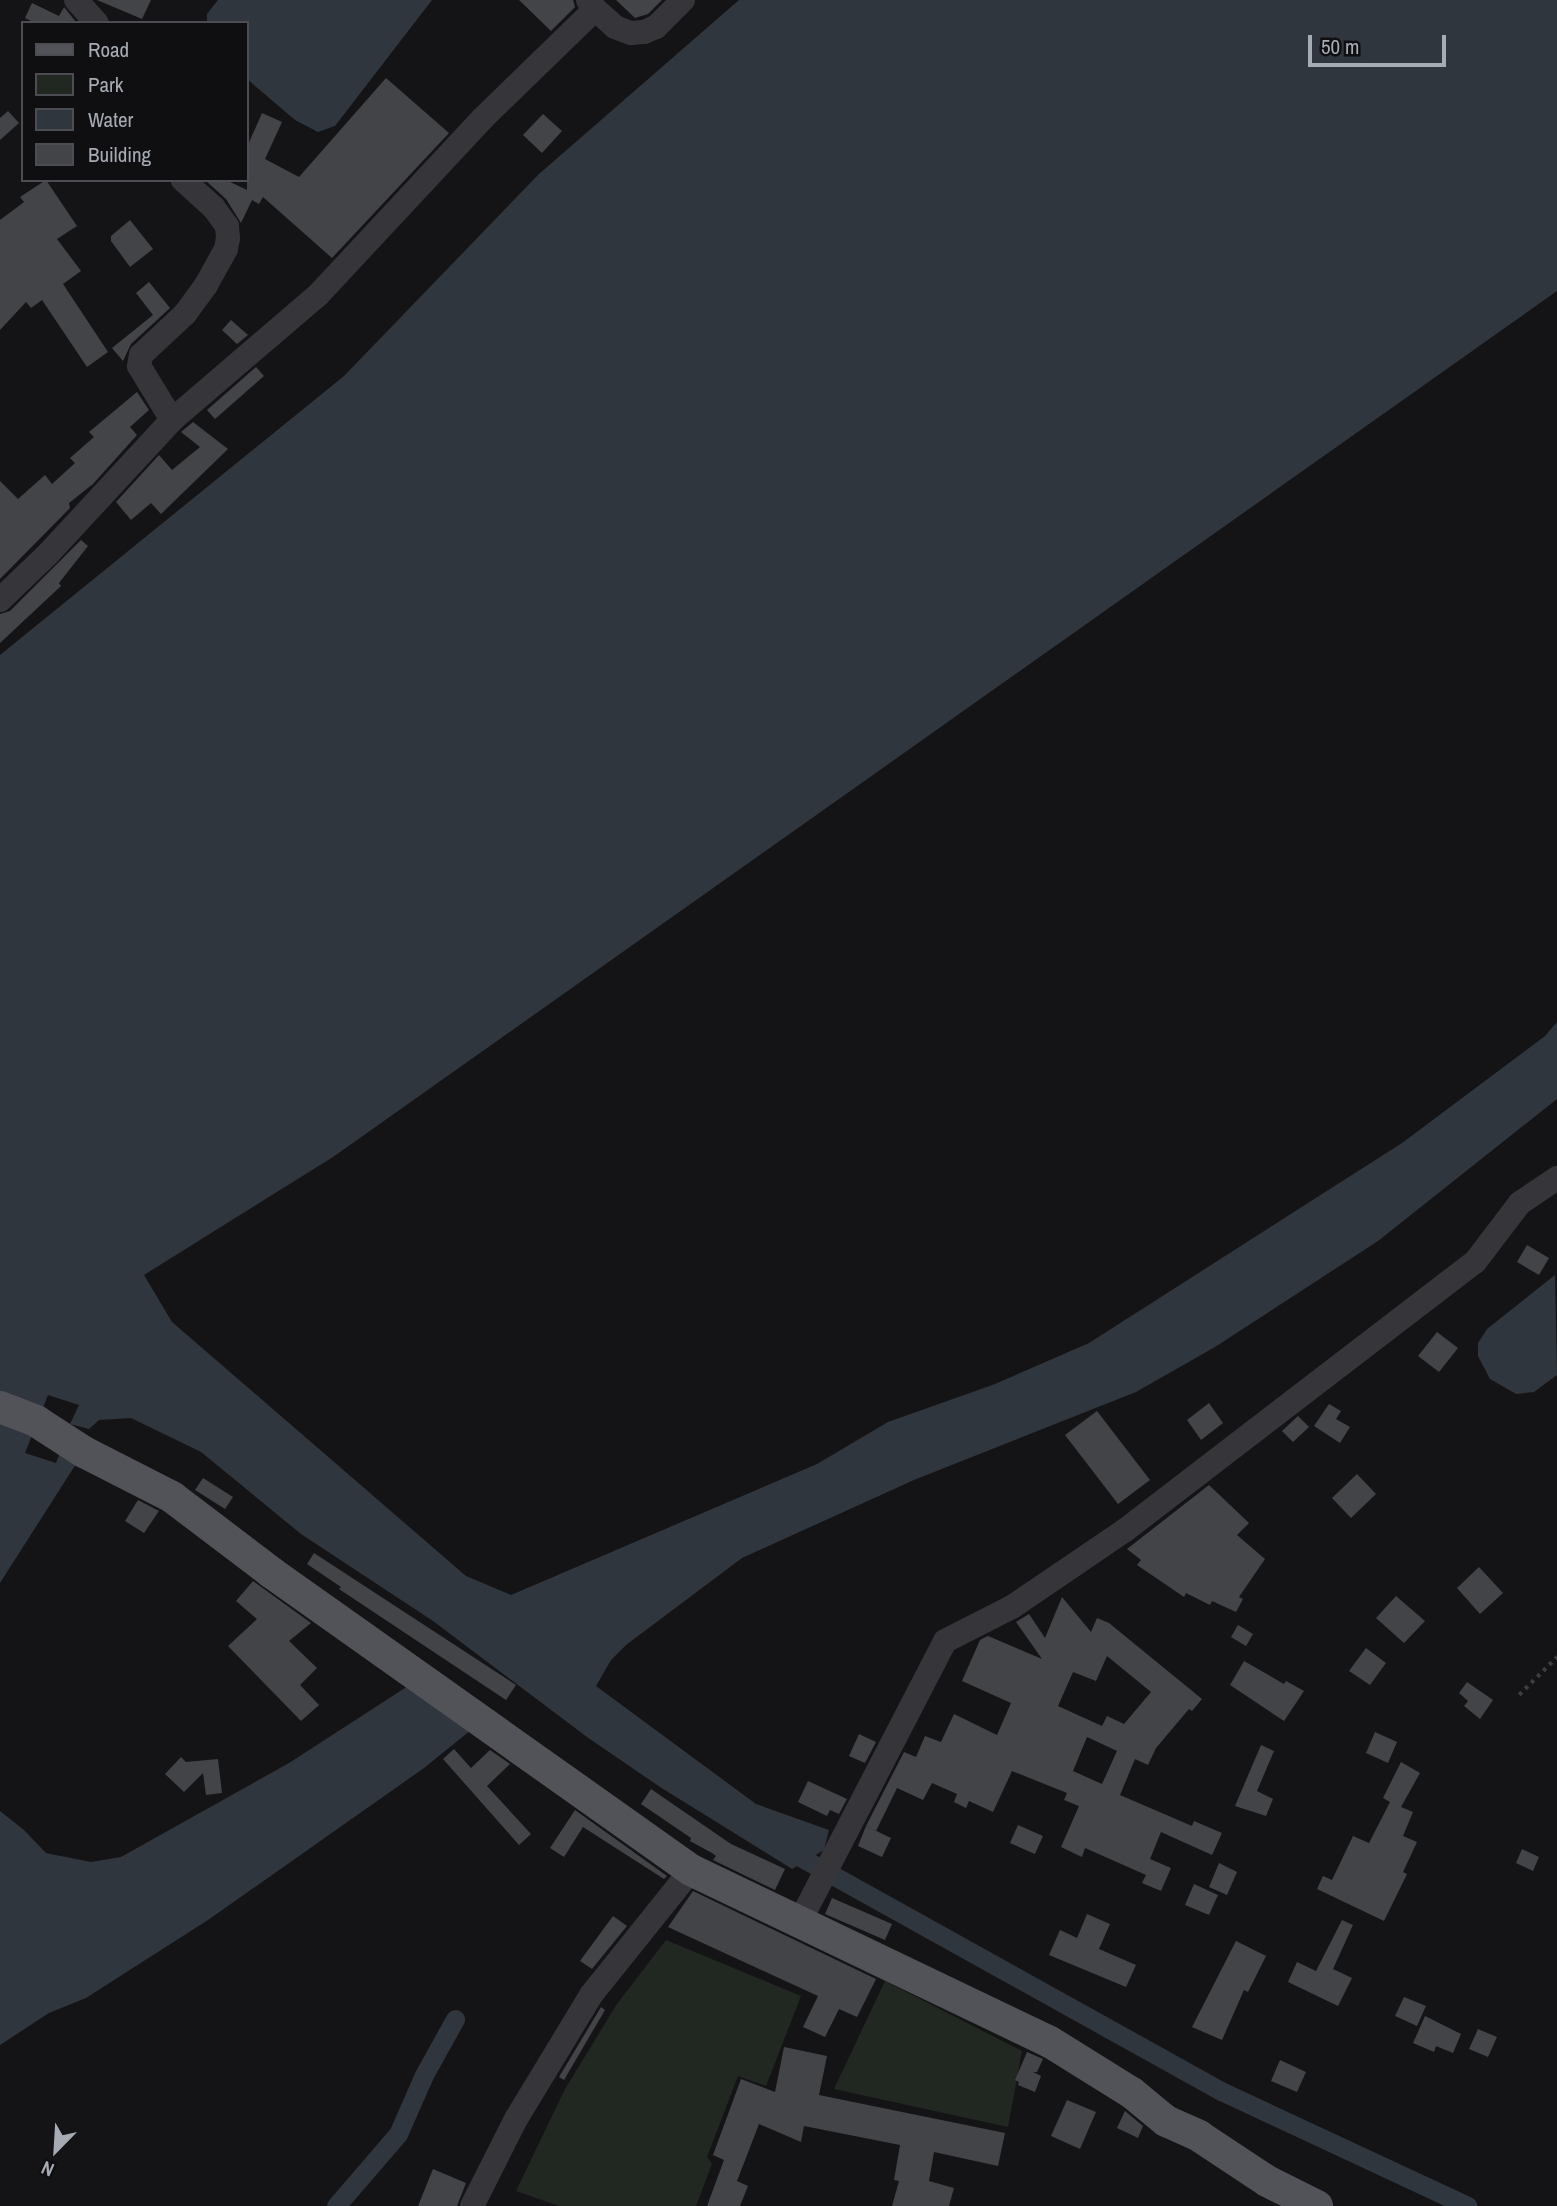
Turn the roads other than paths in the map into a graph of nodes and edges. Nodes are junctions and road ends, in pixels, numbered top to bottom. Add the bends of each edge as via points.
1 (76, 0) edge
2 (683, 0) edge
3 (591, 4) edge
4 (95, 21) edge
5 (185, 182) edge
6 (172, 421) junction
7 (0, 600) edge
8 (1557, 1178) edge
9 (0, 1407) edge
10 (691, 1870) junction
11 (804, 1912) junction
12 (472, 2206) edge
13 (1317, 2206) edge

1 - 4 street
2 - 3 street via 656,27 631,33 615,27
3 - 6 street via 318,295
5 - 6 street via 214,208 228,238 206,285 185,314 141,355 139,366
6 - 7 street
8 - 11 street via 1520,1203 1475,1262 1124,1531 1012,1607 945,1641
9 - 10 main road via 36,1421 84,1452 172,1497
10 - 11 main road
10 - 12 street via 591,1995 516,2119
11 - 13 main road via 1050,2042 1132,2093 1166,2121

